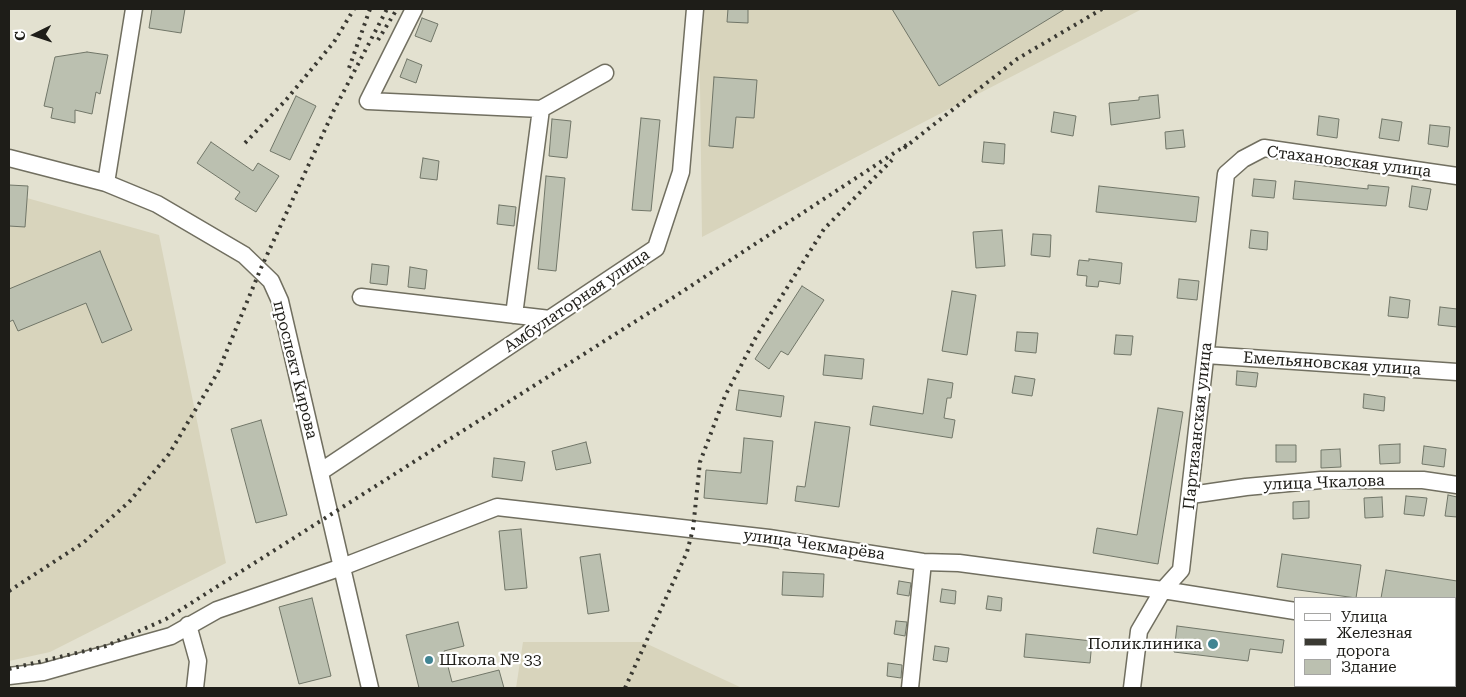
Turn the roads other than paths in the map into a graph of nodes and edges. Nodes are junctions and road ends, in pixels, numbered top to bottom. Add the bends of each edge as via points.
1 (134, 9) edge
2 (414, 9) edge
3 (695, 9) edge
4 (605, 73) dead end
5 (541, 109) junction
6 (9, 158) edge
7 (1243, 159) joint
8 (1457, 176) edge
9 (106, 183) junction
10 (360, 296) dead end
11 (514, 315) junction
12 (550, 319) junction
13 (1206, 355) junction
14 (1457, 372) edge
15 (320, 472) junction
16 (1457, 485) edge
17 (1191, 495) junction
18 (923, 562) junction
19 (342, 567) junction
20 (1163, 590) junction
21 (1294, 610) edge
22 (188, 625) junction
23 (9, 676) edge
24 (195, 688) edge
25 (370, 688) edge
26 (910, 688) edge
27 (1132, 688) edge

1 - 9 street
2 - 5 street via 368,102
3 - 12 street, Амбулаторная улица via 681,172 656,248
4 - 5 street
5 - 11 street
6 - 9 street, проспект Кирова
7 - 8 street, Стахановская улица via 1264,148
7 - 13 street, Партизанская улица via 1226,174
9 - 15 street, проспект Кирова via 157,204 244,255 271,281 280,301
10 - 11 street
11 - 12 street
12 - 15 street, Амбулаторная улица
13 - 14 street, Емельяновская улица
13 - 17 street, Партизанская улица
15 - 19 street, проспект Кирова
16 - 17 street, улица Чкалова via 1423,480 1321,480 1246,486
17 - 20 street, Партизанская улица via 1182,570
18 - 19 street, улица Чекмарёва via 846,548 497,507
18 - 20 street, улица Чекмарёва via 960,563
18 - 26 street
19 - 22 street, улица Чекмарёва via 217,610
19 - 25 street, проспект Кирова
20 - 21 street, улица Чекмарёва
20 - 27 street, Партизанская улица via 1139,631
22 - 23 street, улица Чекмарёва via 171,636 109,654 42,672
22 - 24 street via 198,661

